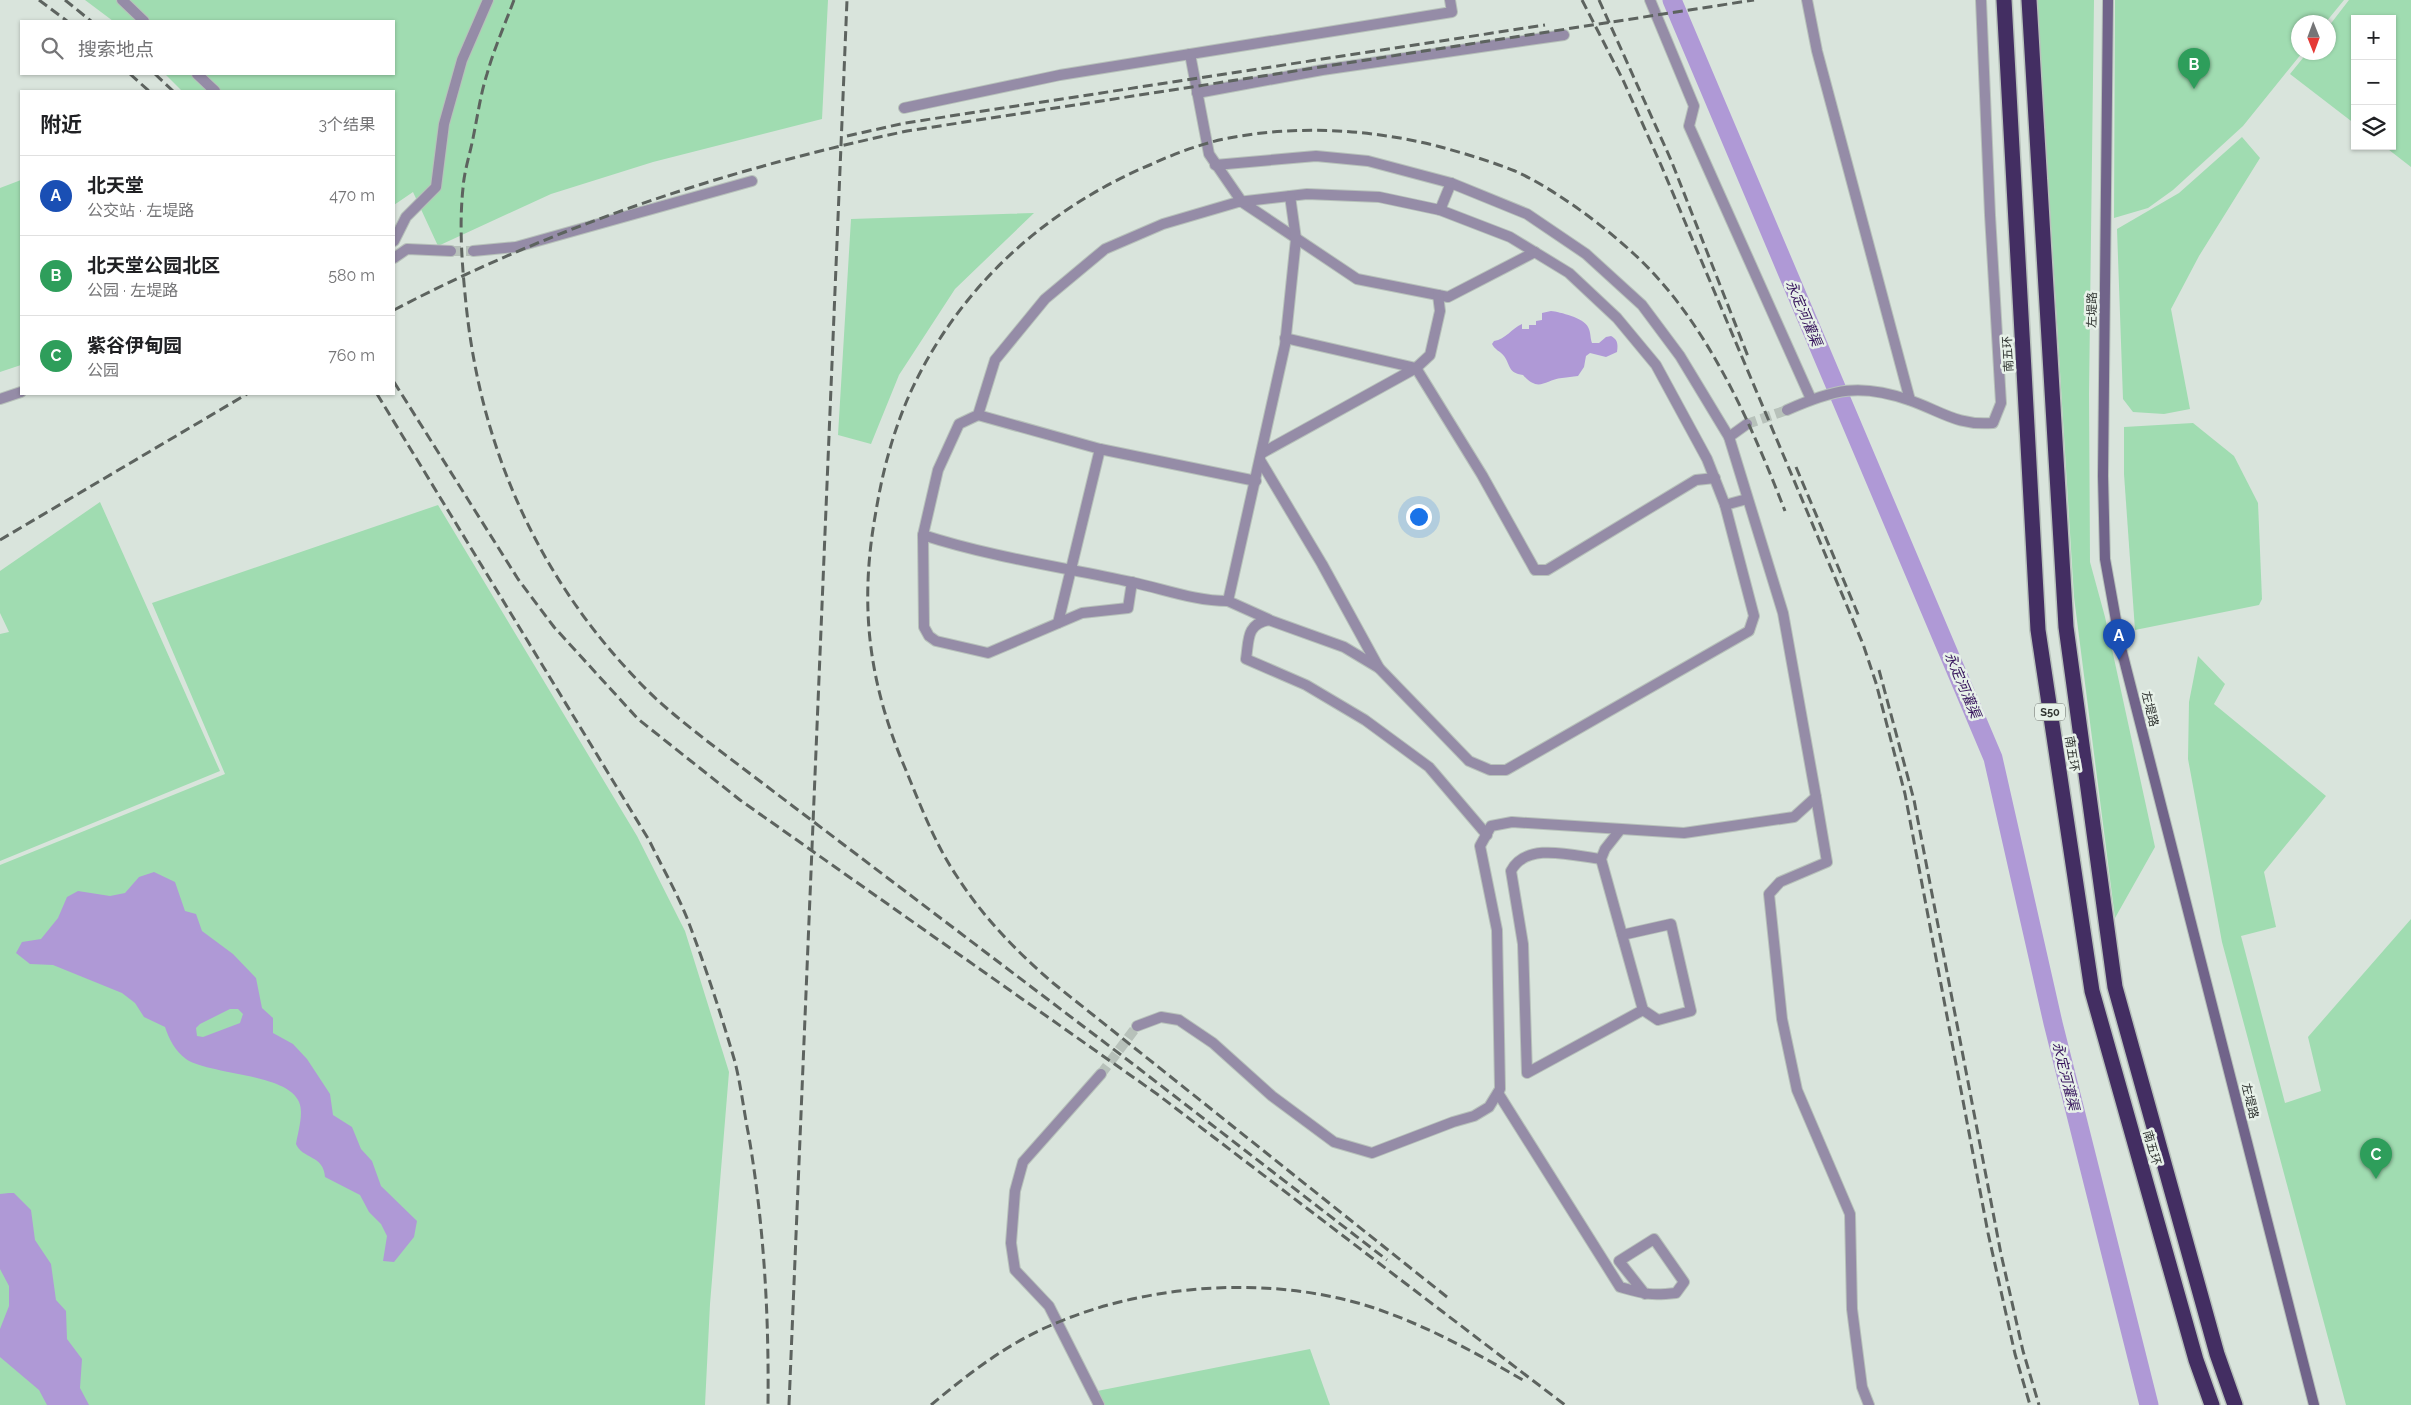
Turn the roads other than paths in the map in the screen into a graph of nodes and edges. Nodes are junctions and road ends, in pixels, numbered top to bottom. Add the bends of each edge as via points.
1 (122, 0) edge
2 (488, 0) edge
3 (1450, 0) edge
4 (1650, 0) edge
5 (1806, 0) edge
6 (1981, 0) edge
7 (2004, 0) edge
8 (2030, 0) edge
9 (2108, 0) edge
10 (143, 20) edge
11 (1564, 35) dead end
12 (1190, 54) junction
13 (198, 75) edge
14 (214, 90) edge
15 (1197, 93) junction
16 (904, 108) dead end
17 (1215, 165) junction
18 (752, 181) dead end
19 (1451, 183) junction
20 (1290, 196) junction
21 (1242, 202) junction
22 (1440, 210) junction
23 (395, 238) edge
24 (1296, 238) junction
25 (473, 250) tunnel mouth
26 (451, 251) tunnel mouth
27 (1535, 252) junction
28 (395, 257) edge
29 (1438, 295) junction
30 (1286, 338) junction
31 (1416, 368) junction
32 (20, 392) edge
33 (0, 399) edge
34 (1812, 399) junction
35 (1910, 400) junction
36 (1787, 410) tunnel mouth
37 (978, 415) junction
38 (1747, 424) tunnel mouth
39 (1729, 437) junction
40 (1100, 449) junction
41 (1261, 456) junction
42 (1715, 478) junction
43 (1256, 481) junction
44 (1747, 499) junction
45 (1725, 505) junction
46 (923, 535) junction
47 (1071, 570) junction
48 (1132, 582) junction
49 (1228, 601) junction
50 (1269, 620) junction
51 (1058, 623) junction
52 (1379, 668) junction
53 (1816, 797) junction
54 (1620, 830) junction
55 (1487, 835) junction
56 (1601, 859) junction
57 (1622, 935) junction
58 (1643, 1010) junction
59 (1137, 1026) tunnel mouth
60 (1101, 1074) tunnel mouth
61 (1498, 1093) junction
62 (1645, 1294) junction
63 (1099, 1405) edge
64 (1869, 1405) edge
65 (2212, 1405) edge
66 (2235, 1405) edge
67 (2314, 1405) edge

1 - 10 street
2 - 23 street via 462,60 444,124 436,187 406,217
3 - 12 street via 1452,12
4 - 34 street via 1694,106 1689,126
5 - 35 street
6 - 35 street via 2000,403 1993,422 1975,424 1949,418
7 - 65 highway, 南五环 / S50 via 2038,630 2092,991 2196,1360
8 - 66 highway, 南五环 / S50 via 2066,627 2115,987 2217,1354
9 - 67 main road, 左堤路 via 2102,476 2107,581 2121,648
11 - 15 street via 1322,70
12 - 15 street
12 - 16 street via 1060,74
13 - 14 street
15 - 17 street via 1209,154
17 - 19 street via 1316,156 1368,161
17 - 21 street
18 - 25 street via 516,247
19 - 22 street
19 - 39 street via 1526,214 1593,260 1642,305 1680,356
20 - 21 street
20 - 22 street via 1379,197
20 - 24 street
21 - 24 street
21 - 37 street via 1163,224 1105,249 1045,300 994,360
22 - 27 street via 1510,237
24 - 29 street via 1357,279
24 - 30 street
26 - 28 street via 407,249
27 - 29 street via 1448,297
27 - 42 street via 1569,273 1610,311 1656,364
29 - 31 street via 1440,311 1430,355
30 - 31 street
30 - 41 street
31 - 41 street
31 - 42 street via 1482,475 1535,570 1547,570 1696,480
32 - 33 street
34 - 35 street via 1867,389
34 - 36 street
37 - 40 street
37 - 46 street via 959,424 938,470
38 - 39 street
39 - 44 street
40 - 43 street
40 - 47 street
41 - 43 street
41 - 52 street
42 - 45 street
43 - 49 street
44 - 45 street
44 - 53 street via 1783,613
45 - 52 street via 1754,616 1749,631 1506,770 1490,770 1469,761
46 - 47 street via 956,546
46 - 51 street via 924,627 936,641 988,653
47 - 48 street
47 - 51 street
48 - 49 street via 1206,601
48 - 51 street via 1128,608 1082,613
49 - 50 street
50 - 52 street via 1344,647
50 - 55 street via 1258,622 1251,629 1246,659 1306,685 1365,720 1429,767
53 - 54 street via 1794,817 1684,833
53 - 64 street via 1827,862 1780,882 1769,894 1782,1019 1797,1090 1850,1214 1852,1308 1862,1387
54 - 55 street via 1512,822 1491,826
54 - 56 street
55 - 61 street via 1480,846 1497,930 1501,1028
56 - 57 street
56 - 58 street via 1544,853 1526,856 1515,863 1511,871 1523,944 1527,1073
57 - 58 street
57 - 58 street via 1672,924 1691,1011 1658,1020
59 - 61 street via 1161,1017 1179,1020 1213,1043 1272,1096 1334,1142 1372,1153 1474,1116 1489,1107
60 - 63 street via 1023,1162 1014,1191 1011,1242 1015,1270 1049,1306
61 - 62 street via 1620,1287
62 - 62 street via 1676,1293 1684,1282 1654,1239 1620,1261

